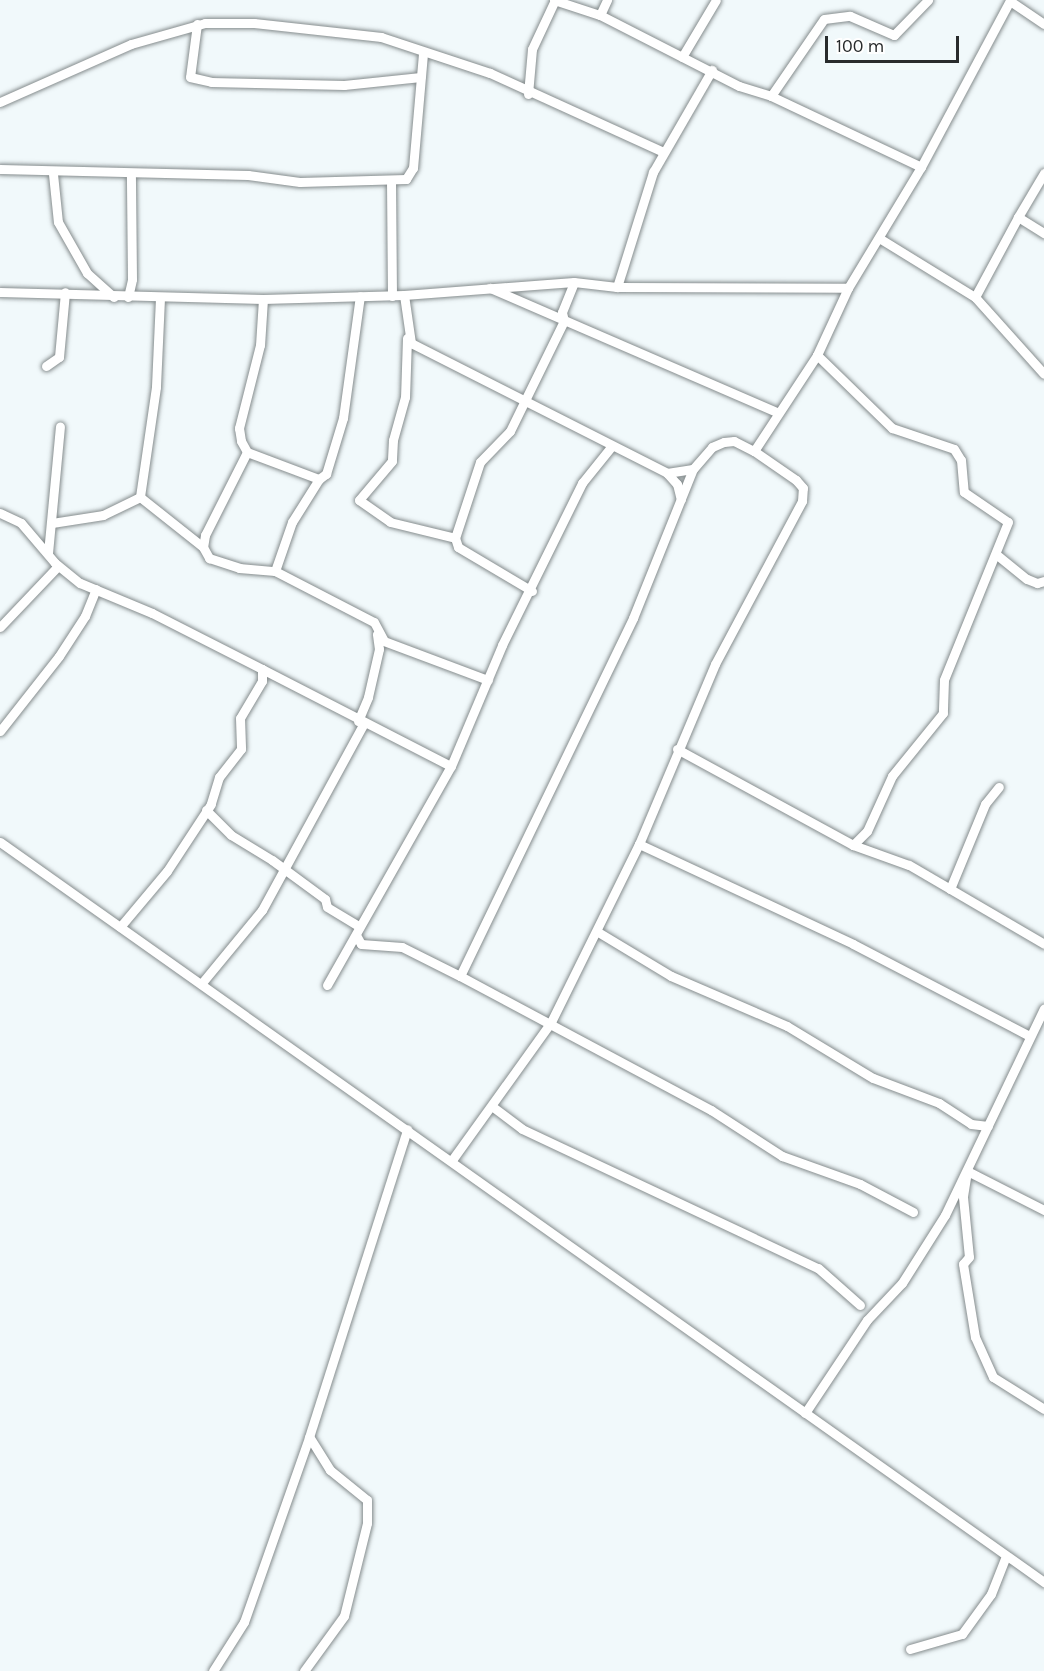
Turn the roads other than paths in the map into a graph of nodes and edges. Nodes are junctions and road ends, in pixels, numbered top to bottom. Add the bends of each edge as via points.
1 (554, 0) edge
2 (607, 0) edge
3 (716, 0) edge
4 (928, 0) edge
5 (1010, 1) edge
6 (600, 15) junction
7 (198, 24) junction
8 (1044, 24) edge
9 (423, 53) junction
10 (682, 57) junction
11 (712, 70) junction
12 (421, 77) junction
13 (528, 94) junction
14 (771, 96) junction
15 (0, 102) edge
16 (663, 152) junction
17 (921, 167) junction
18 (0, 169) edge
19 (1044, 173) edge
20 (53, 174) junction
21 (131, 176) junction
22 (391, 181) junction
23 (1018, 217) junction
24 (1044, 233) edge
25 (879, 238) junction
26 (574, 282) junction
27 (488, 287) junction
28 (617, 287) junction
29 (848, 288) junction
30 (0, 292) edge
31 (65, 292) junction
32 (360, 296) junction
33 (392, 296) junction
34 (404, 296) junction
35 (114, 297) junction
36 (128, 297) junction
37 (160, 297) junction
38 (975, 297) junction
39 (263, 299) junction
40 (564, 321) junction
41 (407, 336) junction
42 (817, 355) junction
43 (46, 366) dead end
44 (1044, 374) edge
45 (524, 399) junction
46 (777, 412) junction
47 (60, 427) dead end
48 (611, 447) junction
49 (754, 451) junction
50 (247, 452) junction
51 (693, 470) junction
52 (667, 473) junction
53 (319, 479) junction
54 (140, 497) junction
55 (681, 500) junction
56 (0, 513) edge
57 (52, 522) junction
58 (455, 538) junction
59 (203, 547) junction
60 (48, 553) junction
61 (998, 555) junction
62 (58, 566) junction
63 (275, 571) junction
64 (1044, 580) edge
65 (96, 590) junction
66 (532, 591) junction
67 (0, 627) edge
68 (377, 633) junction
69 (262, 669) junction
70 (488, 680) junction
71 (360, 723) junction
72 (0, 731) edge
73 (677, 748) junction
74 (451, 766) junction
75 (999, 787) dead end
76 (206, 810) junction
77 (0, 842) edge
78 (639, 844) junction
79 (854, 845) junction
80 (285, 870) junction
81 (950, 890) junction
82 (120, 927) junction
83 (358, 930) junction
84 (598, 932) junction
85 (1044, 944) edge
86 (460, 976) junction
87 (201, 984) junction
88 (327, 985) dead end
89 (1044, 1008) edge
90 (551, 1022) junction
91 (1030, 1036) junction
92 (493, 1107) junction
93 (988, 1126) junction
94 (407, 1128) junction
95 (452, 1160) junction
96 (967, 1171) junction
97 (1044, 1210) edge
98 (913, 1212) dead end
99 (860, 1305) dead end
100 (1044, 1409) edge
101 (805, 1413) junction
102 (309, 1437) junction
103 (1006, 1556) junction
104 (1044, 1582) edge
105 (910, 1649) dead end
106 (213, 1671) edge
107 (304, 1671) edge

1 - 6 street
1 - 13 street via 532,49
2 - 6 street
3 - 10 street
4 - 14 street via 894,35 849,16 824,19
5 - 8 street
5 - 17 street
6 - 10 street
7 - 9 street via 254,23 381,37
7 - 12 street via 190,77 344,85
7 - 15 street via 89,58
9 - 12 street
9 - 13 street via 490,73
10 - 11 street
11 - 14 street via 739,86
11 - 16 street
12 - 22 street via 413,168 406,179
13 - 16 street
14 - 17 street
16 - 28 street via 636,216
17 - 25 street
18 - 20 street
19 - 23 street
20 - 21 street
20 - 35 street via 58,222 87,273
21 - 22 street
21 - 36 street via 132,279
22 - 33 street
23 - 24 street
23 - 38 street
25 - 29 street
25 - 38 street
26 - 27 street
26 - 28 street
26 - 40 street via 562,312
27 - 34 street
27 - 40 street
28 - 29 street
29 - 42 street
30 - 31 street
31 - 35 street
31 - 43 street via 58,357
32 - 33 street
32 - 39 street
32 - 53 street via 343,418 332,458
33 - 34 street
34 - 41 street
35 - 36 street
36 - 37 street
37 - 39 street
37 - 54 street via 156,387
38 - 44 street
39 - 50 street via 260,345 239,428
40 - 45 street
40 - 46 street
41 - 45 street via 420,349
41 - 58 street via 405,397 392,461 359,500 390,522
42 - 46 street
42 - 61 street via 892,429 936,441 959,455 964,492 1008,519
45 - 48 street
45 - 58 street via 510,431 480,462
46 - 49 street
47 - 57 street
48 - 52 street
48 - 66 street via 582,483
49 - 51 street via 734,441 724,442 712,447
49 - 73 street via 796,480 803,488 802,501 715,664
50 - 53 street
50 - 59 street
51 - 52 street
51 - 55 street
52 - 55 street via 677,484
53 - 63 street via 292,522
54 - 57 street via 103,515
54 - 59 street
55 - 86 street via 633,618
56 - 60 street via 21,523
57 - 60 street
58 - 66 street via 458,547
59 - 63 street via 209,558 239,568
60 - 62 street
61 - 64 street via 1036,584
61 - 79 street via 973,600 944,680 943,713 892,776 867,831
62 - 65 street
62 - 67 street
63 - 68 street via 374,622
65 - 69 street
65 - 72 street via 85,616 59,656
66 - 70 street
68 - 70 street via 414,654
68 - 71 street via 379,649
69 - 71 street
69 - 76 street via 262,681 240,718 241,749 219,777
70 - 74 street
71 - 74 street
71 - 80 street
73 - 78 street
73 - 79 street
74 - 83 street
75 - 81 street via 986,804
76 - 80 street via 231,835
76 - 82 street via 167,871
77 - 82 street
78 - 84 street
78 - 91 street via 853,944
79 - 81 street via 909,865
80 - 83 street
80 - 87 street via 245,933
81 - 85 street
82 - 87 street
83 - 86 street via 361,944 402,947
83 - 88 street
84 - 90 street
84 - 93 street via 671,976 787,1026 873,1078 939,1103 971,1124
86 - 90 street
87 - 94 street
89 - 91 street
90 - 92 street
90 - 98 street via 711,1110 782,1156 860,1184
91 - 93 street
92 - 95 street
92 - 99 street via 522,1129 818,1268
93 - 96 street
94 - 95 street
94 - 102 street
95 - 101 street
96 - 97 street
96 - 100 street via 963,1197 969,1257 963,1264 975,1337 993,1377
96 - 101 street via 902,1283 867,1320
101 - 103 street
102 - 106 street via 244,1622
102 - 107 street via 330,1470 366,1500 367,1523 344,1616
103 - 104 street
103 - 105 street via 991,1594 962,1634

